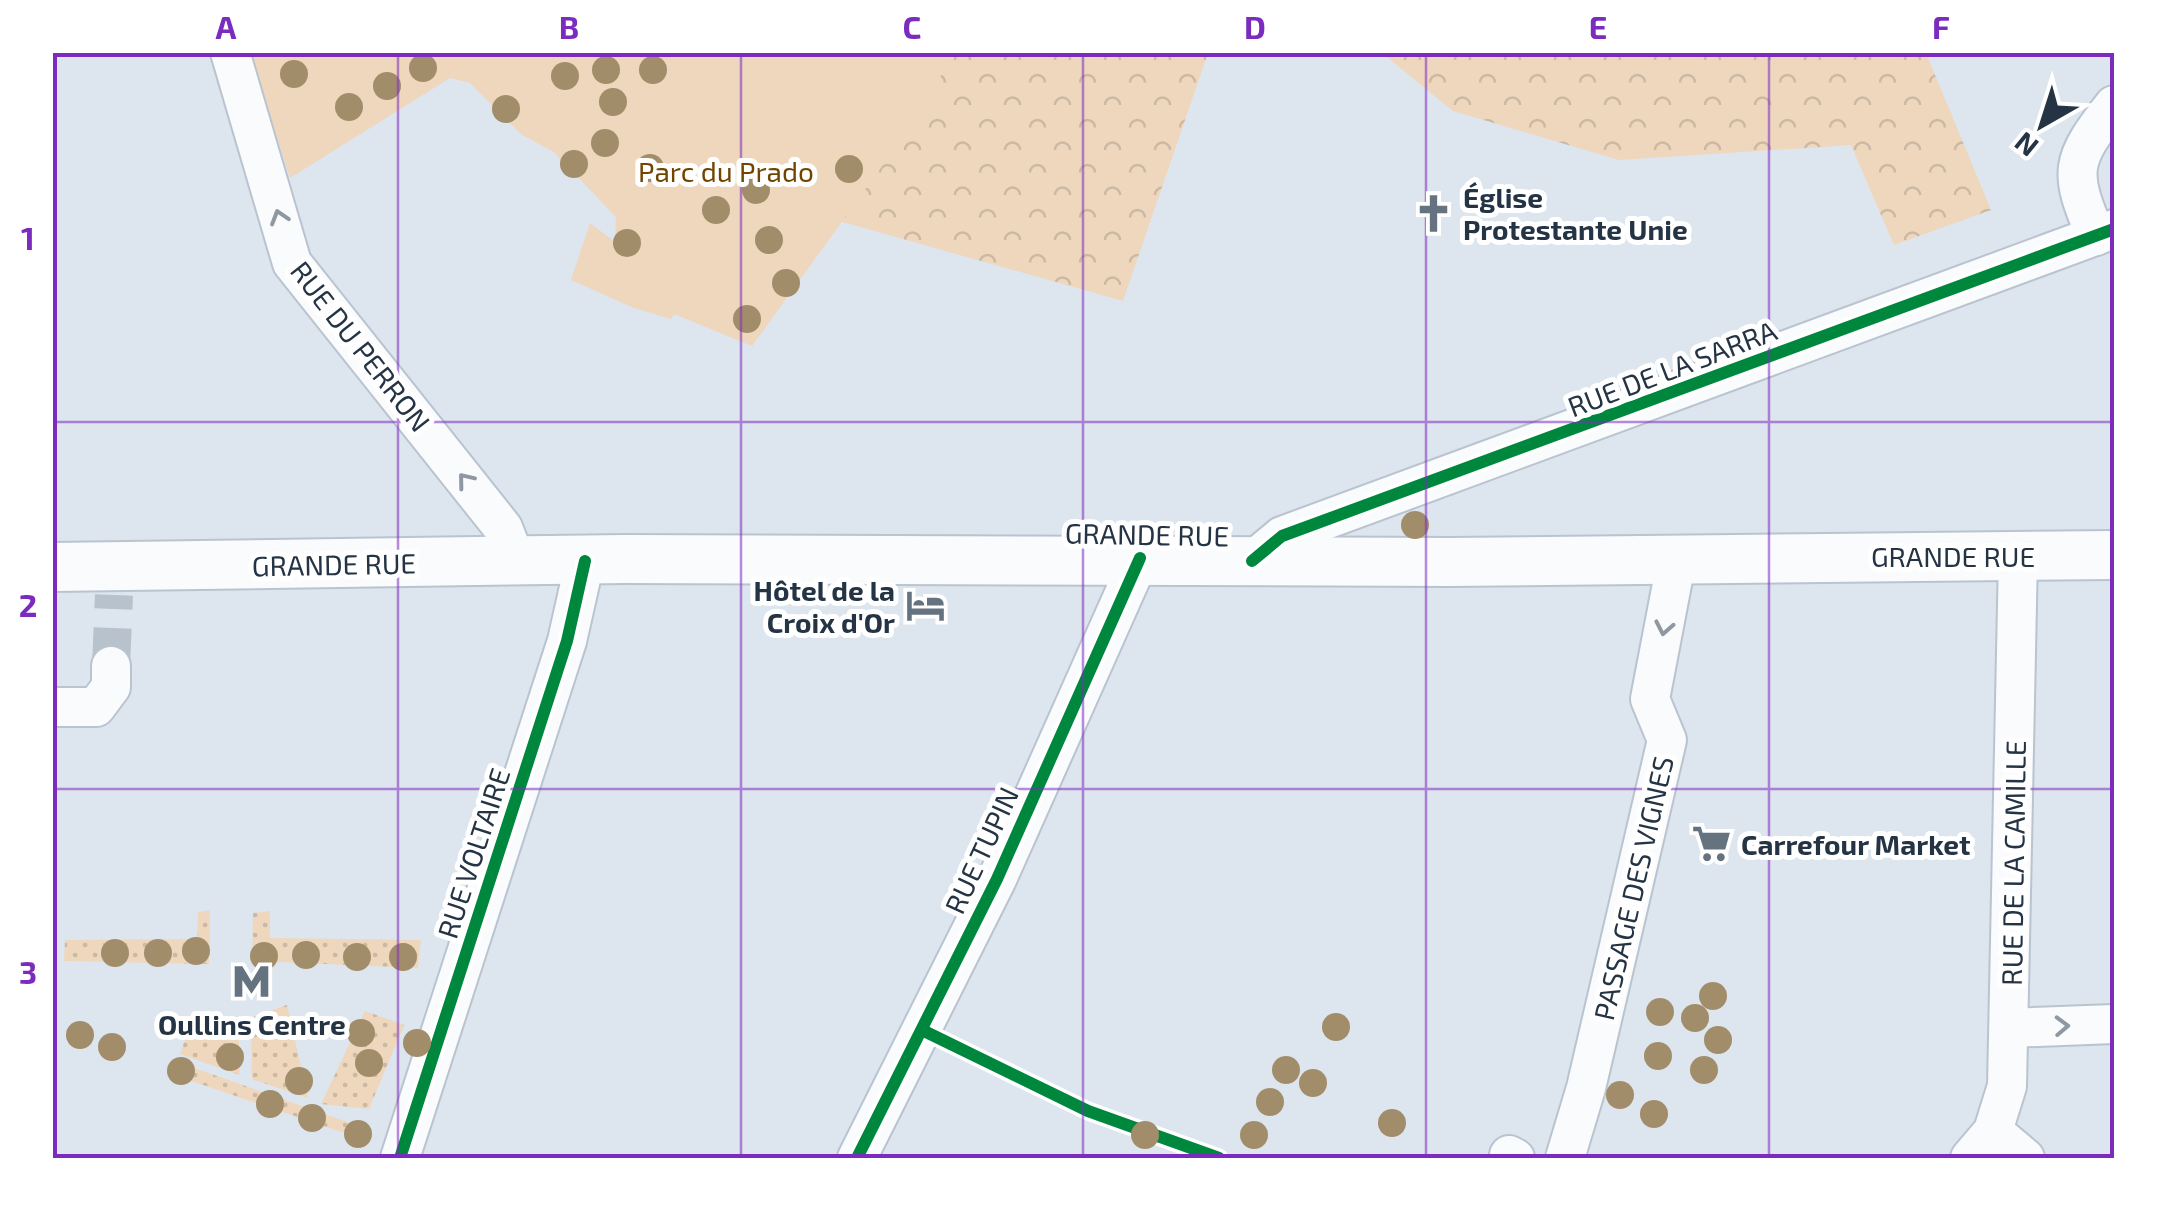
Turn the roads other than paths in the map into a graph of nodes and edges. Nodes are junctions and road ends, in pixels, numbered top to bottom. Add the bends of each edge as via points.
1 (230, 52) edge
2 (2114, 105) edge
3 (2105, 233) edge
4 (2114, 555) edge
5 (2018, 556) junction
6 (1140, 558) junction
7 (1677, 558) junction
8 (516, 561) junction
9 (586, 561) junction
10 (1252, 561) junction
11 (52, 567) edge
12 (112, 666) tunnel mouth
13 (52, 707) edge
14 (2114, 1024) edge
15 (2009, 1028) junction
16 (1982, 1145) edge
17 (400, 1158) edge
18 (857, 1158) edge
19 (1565, 1158) edge
20 (2025, 1158) edge

8 -> 1 street, RUE DU PERRON via 503,528 292,263
2 - 3 street via 2080,154 2074,179
3 - 10 street, RUE DE LA SARRA via 1282,536
4 - 5 main road, GRANDE RUE
5 - 7 main road, GRANDE RUE
5 - 15 street, RUE DE LA CAMILLE
6 - 9 main road, GRANDE RUE
6 - 10 main road, GRANDE RUE
6 - 18 street, RUE TUPIN via 996,879
7 - 10 main road, GRANDE RUE
7 -> 19 street, PASSAGE DES VIGNES via 1650,698 1667,740
8 - 9 main road, GRANDE RUE
8 - 11 main road, GRANDE RUE via 114,581
9 - 17 street, RUE VOLTAIRE via 567,641
12 - 13 street via 112,687 96,707
15 -> 14 street
15 - 16 street, RUE DE LA CAMILLE via 2005,1098
16 - 20 street

